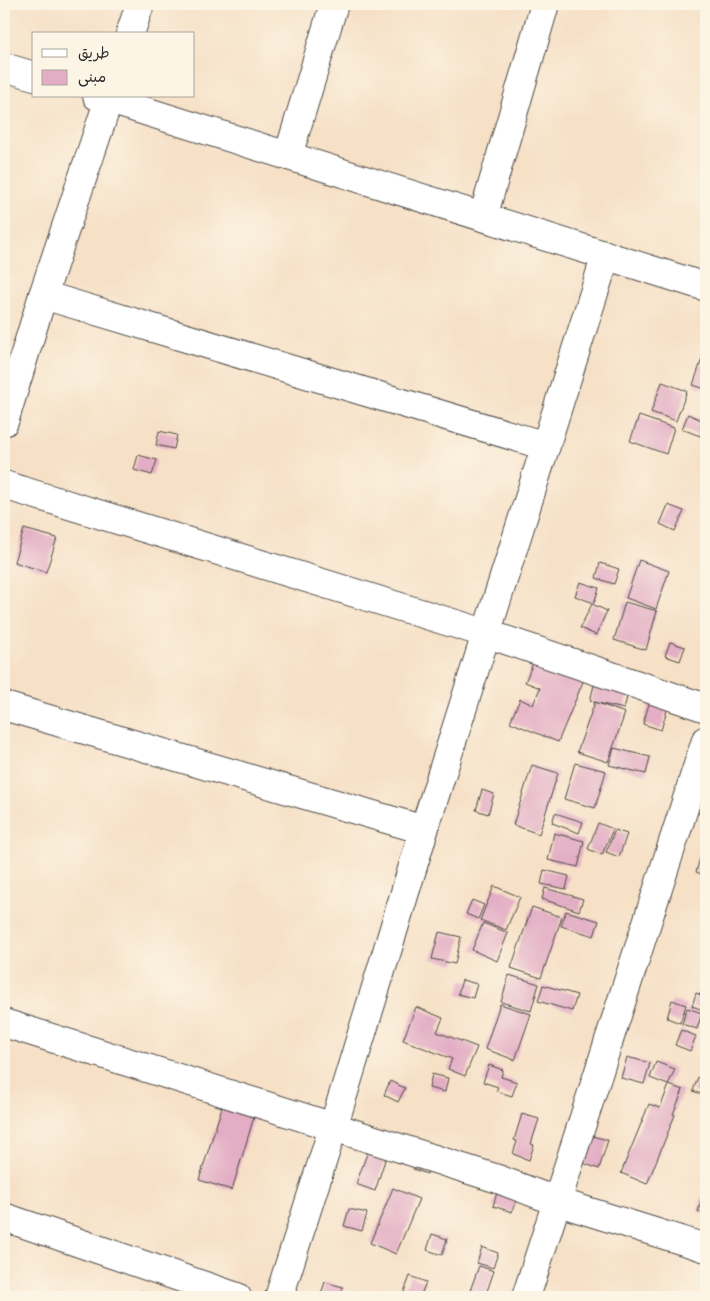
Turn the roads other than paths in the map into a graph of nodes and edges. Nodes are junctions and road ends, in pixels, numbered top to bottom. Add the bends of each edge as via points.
1 (140, 4) edge
2 (334, 4) edge
3 (546, 4) edge
4 (131, 32) edge
5 (4, 67) edge
6 (32, 75) edge
7 (105, 98) edge
8 (108, 98) edge
9 (288, 156) junction
10 (483, 217) junction
11 (606, 255) junction
12 (706, 287) edge
13 (43, 295) junction
14 (4, 422) edge
15 (546, 446) junction
16 (4, 485) edge
17 (486, 633) junction
18 (4, 706) edge
19 (706, 708) edge
20 (706, 740) edge
21 (424, 830) junction
22 (4, 1023) edge
23 (332, 1128) junction
24 (558, 1202) junction
25 (4, 1217) edge
26 (706, 1248) edge
27 (237, 1297) edge
28 (279, 1297) edge
29 (526, 1297) edge

1 - 4 street
2 - 9 street
3 - 10 street
5 - 6 street
7 - 13 street
8 - 9 street
9 - 10 street
10 - 11 street
11 - 12 street
11 - 15 street
13 - 14 street
13 - 15 street
15 - 17 street
16 - 17 street
17 - 19 street
17 - 21 street
18 - 21 street
20 - 24 street
21 - 23 street
22 - 23 street
23 - 24 street via 498,1179
23 - 28 street
24 - 26 street
24 - 29 street
25 - 27 street

